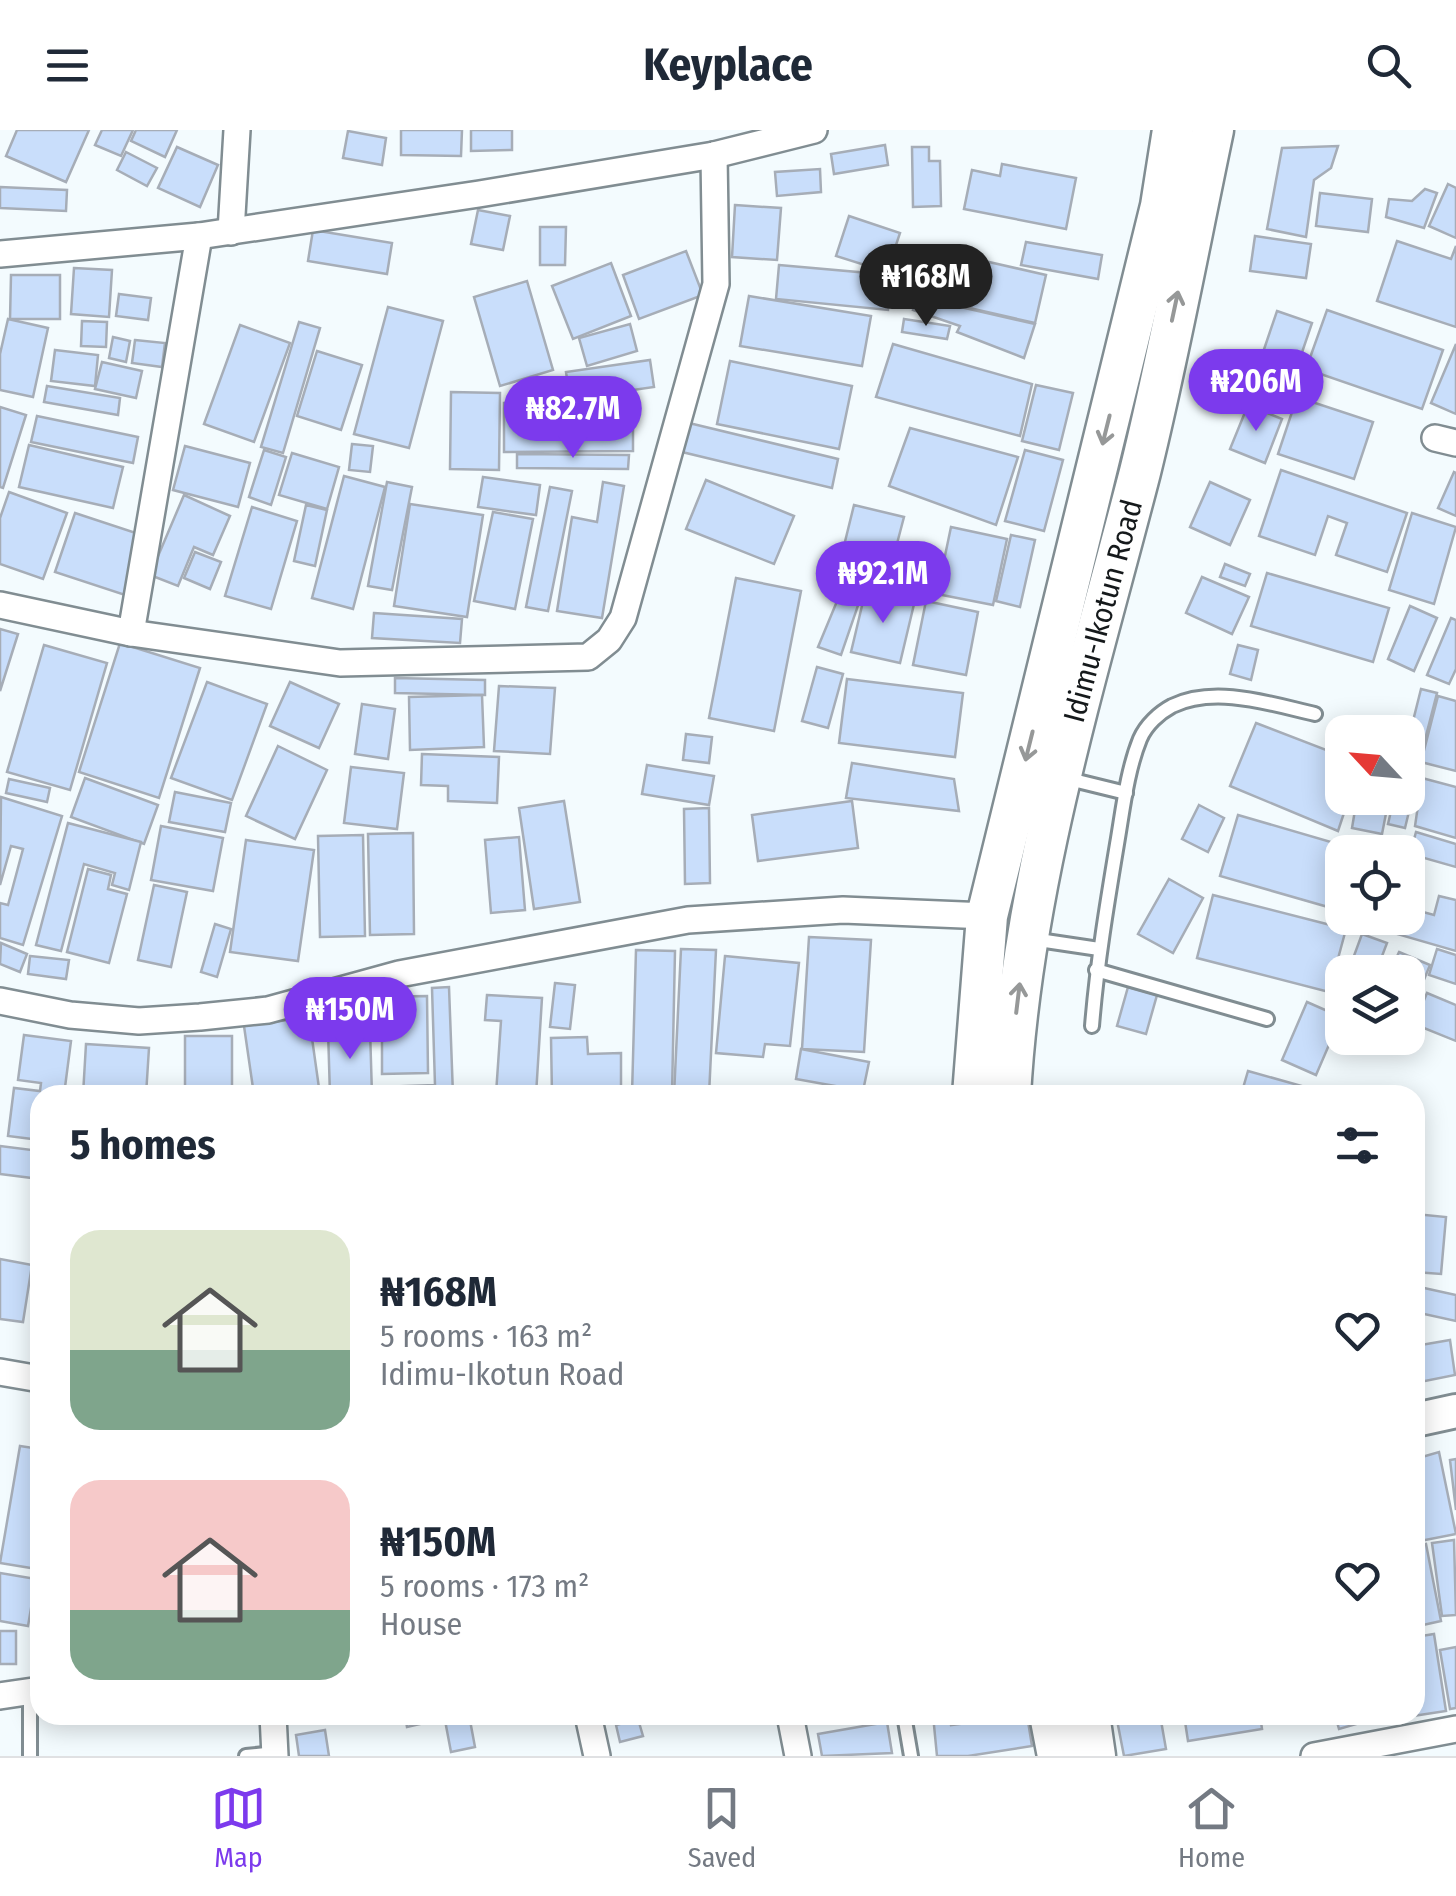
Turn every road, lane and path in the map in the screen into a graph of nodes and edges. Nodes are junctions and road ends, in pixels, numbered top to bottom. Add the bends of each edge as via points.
1 (237, 130) edge
2 (814, 130) edge
3 (1173, 130) edge
4 (1213, 130) edge
5 (714, 155) junction
6 (231, 232) junction
7 (200, 236) junction
8 (0, 254) edge
9 (0, 605) edge
10 (131, 632) junction
11 (1315, 714) dead end
12 (1060, 777) junction
13 (1126, 793) junction
14 (988, 916) junction
15 (1025, 938) junction
16 (1099, 950) junction
17 (1096, 970) junction
18 (0, 1001) edge
19 (1267, 1019) dead end
20 (1092, 1026) dead end
21 (974, 1085) edge
22 (1011, 1085) edge
23 (0, 1372) edge
24 (30, 1377) edge
25 (1456, 1412) edge
26 (1425, 1418) edge
27 (30, 1691) edge
28 (0, 1696) edge
29 (32, 1725) edge
30 (274, 1725) edge
31 (590, 1725) edge
32 (792, 1725) edge
33 (906, 1725) edge
34 (1052, 1725) edge
35 (1090, 1725) edge
36 (1456, 1728) edge
37 (275, 1754) edge
38 (30, 1756) edge
39 (246, 1756) edge
40 (597, 1756) edge
41 (798, 1756) edge
42 (911, 1756) edge
43 (1058, 1756) edge
44 (1095, 1756) edge
45 (1314, 1756) edge

1 - 6 street
2 - 5 street
3 -> 14 main road, Idimu-Ikotun Road via 1161,206
12 -> 4 main road, Idimu-Ikotun Road via 1141,466
5 - 6 street
5 - 10 street via 716,284 623,618 610,640 588,656 340,663
6 - 7 street
7 - 8 street
7 - 10 street
9 - 10 street
11 - 13 lane via 1228,698 1195,698 1170,707 1140,738
12 - 13 lane
12 - 15 main road, Idimu-Ikotun Road
13 - 16 lane
14 - 18 street via 842,910 688,920 399,974 268,1010 200,1018 139,1021
14 - 21 main road, Idimu-Ikotun Road
15 - 16 lane
22 -> 15 main road, Idimu-Ikotun Road
16 - 17 lane
17 - 19 lane
17 - 20 lane
23 - 24 street
25 - 26 street
27 - 28 street
29 - 38 lane
30 - 37 street
31 - 40 street
32 - 41 street
33 - 42 lane
34 - 43 main road
35 - 44 main road
36 - 45 street
37 - 39 lane

